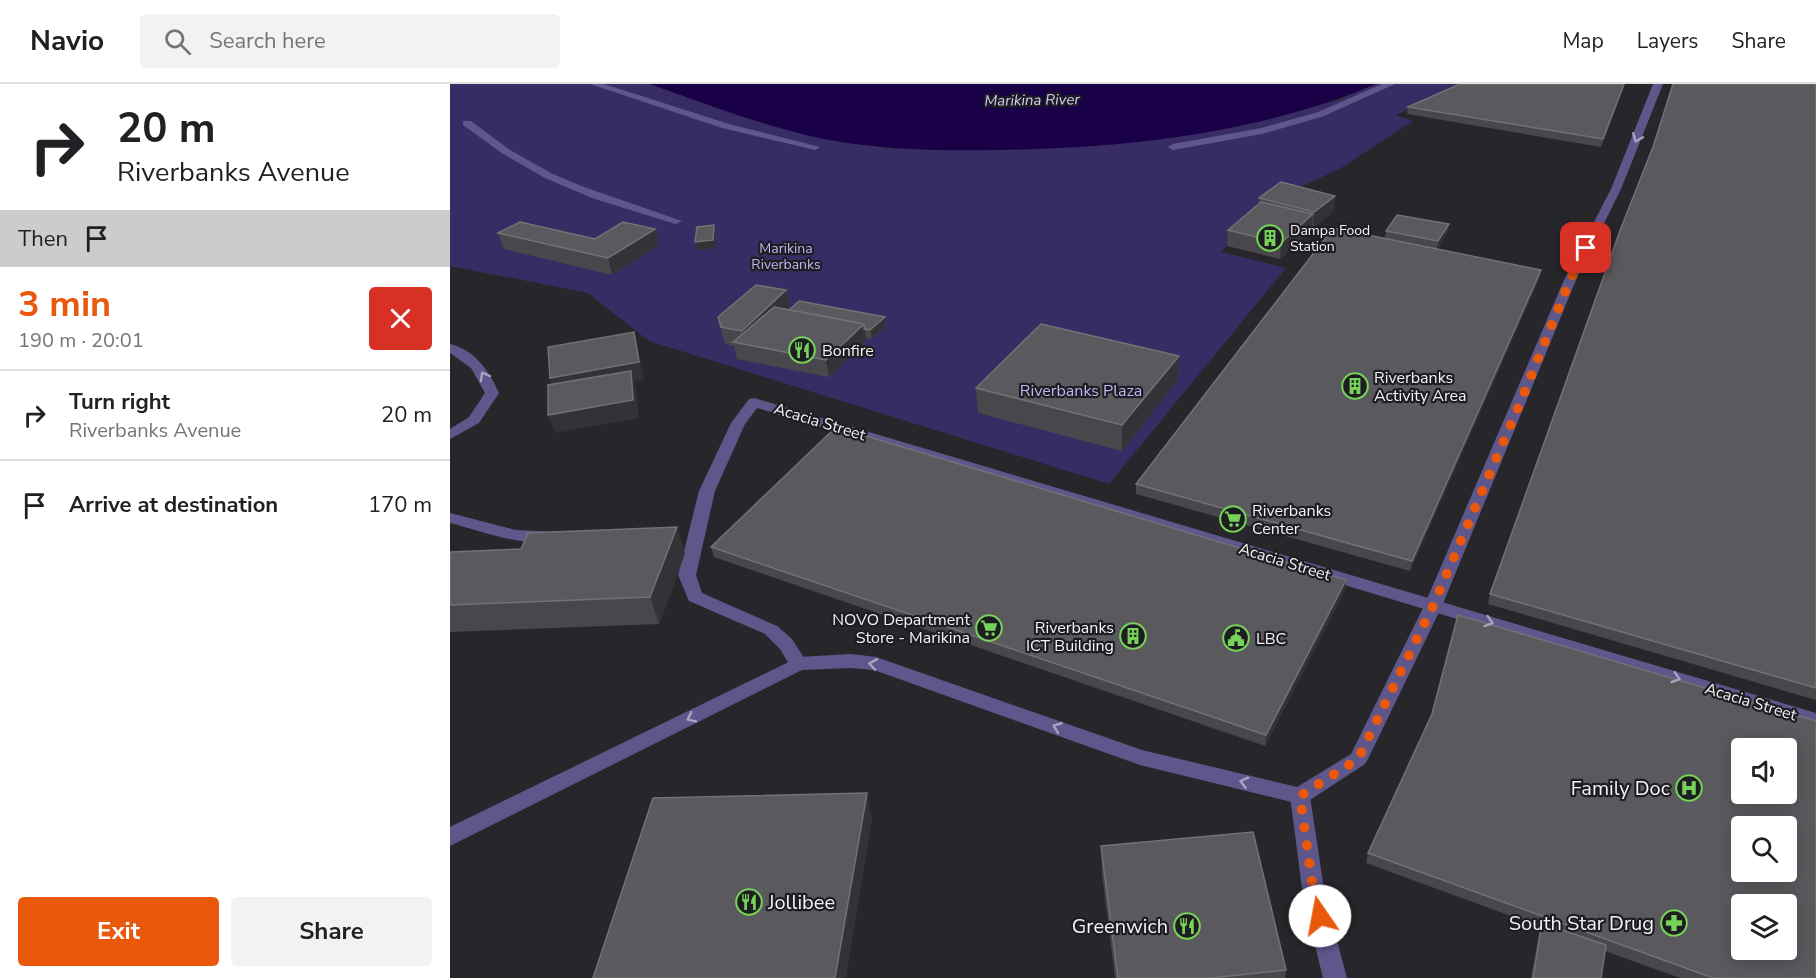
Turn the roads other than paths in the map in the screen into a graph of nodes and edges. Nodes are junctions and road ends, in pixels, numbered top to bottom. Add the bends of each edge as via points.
1 (595, 84) edge
2 (1390, 84) edge
3 (1658, 84) edge
4 (467, 123) dead end
5 (815, 147) dead end
6 (1173, 147) dead end
7 (676, 221) dead end
8 (450, 348) edge
9 (450, 435) edge
10 (450, 518) edge
11 (699, 531) junction
12 (678, 533) dead end
13 (570, 536) edge
14 (1433, 606) junction
15 (799, 664) junction
16 (1816, 720) edge
17 (1300, 796) junction
18 (450, 837) edge
19 (1335, 978) edge

1 - 5 street via 726,126
2 - 6 street via 1321,114 1272,129
3 -> 14 street via 1616,189 1570,280
4 - 7 street via 550,177
9 -> 8 street via 474,420 492,393 484,372 467,356
10 - 13 street via 516,535
11 - 12 street
11 - 14 street, Acacia Street via 707,491 738,423 754,402
11 - 15 street via 687,574 695,597 771,630
14 -> 16 street, Acacia Street
14 - 17 street via 1358,759
17 -> 15 street via 1140,757 876,664
15 -> 18 street
17 - 19 street via 1314,896

